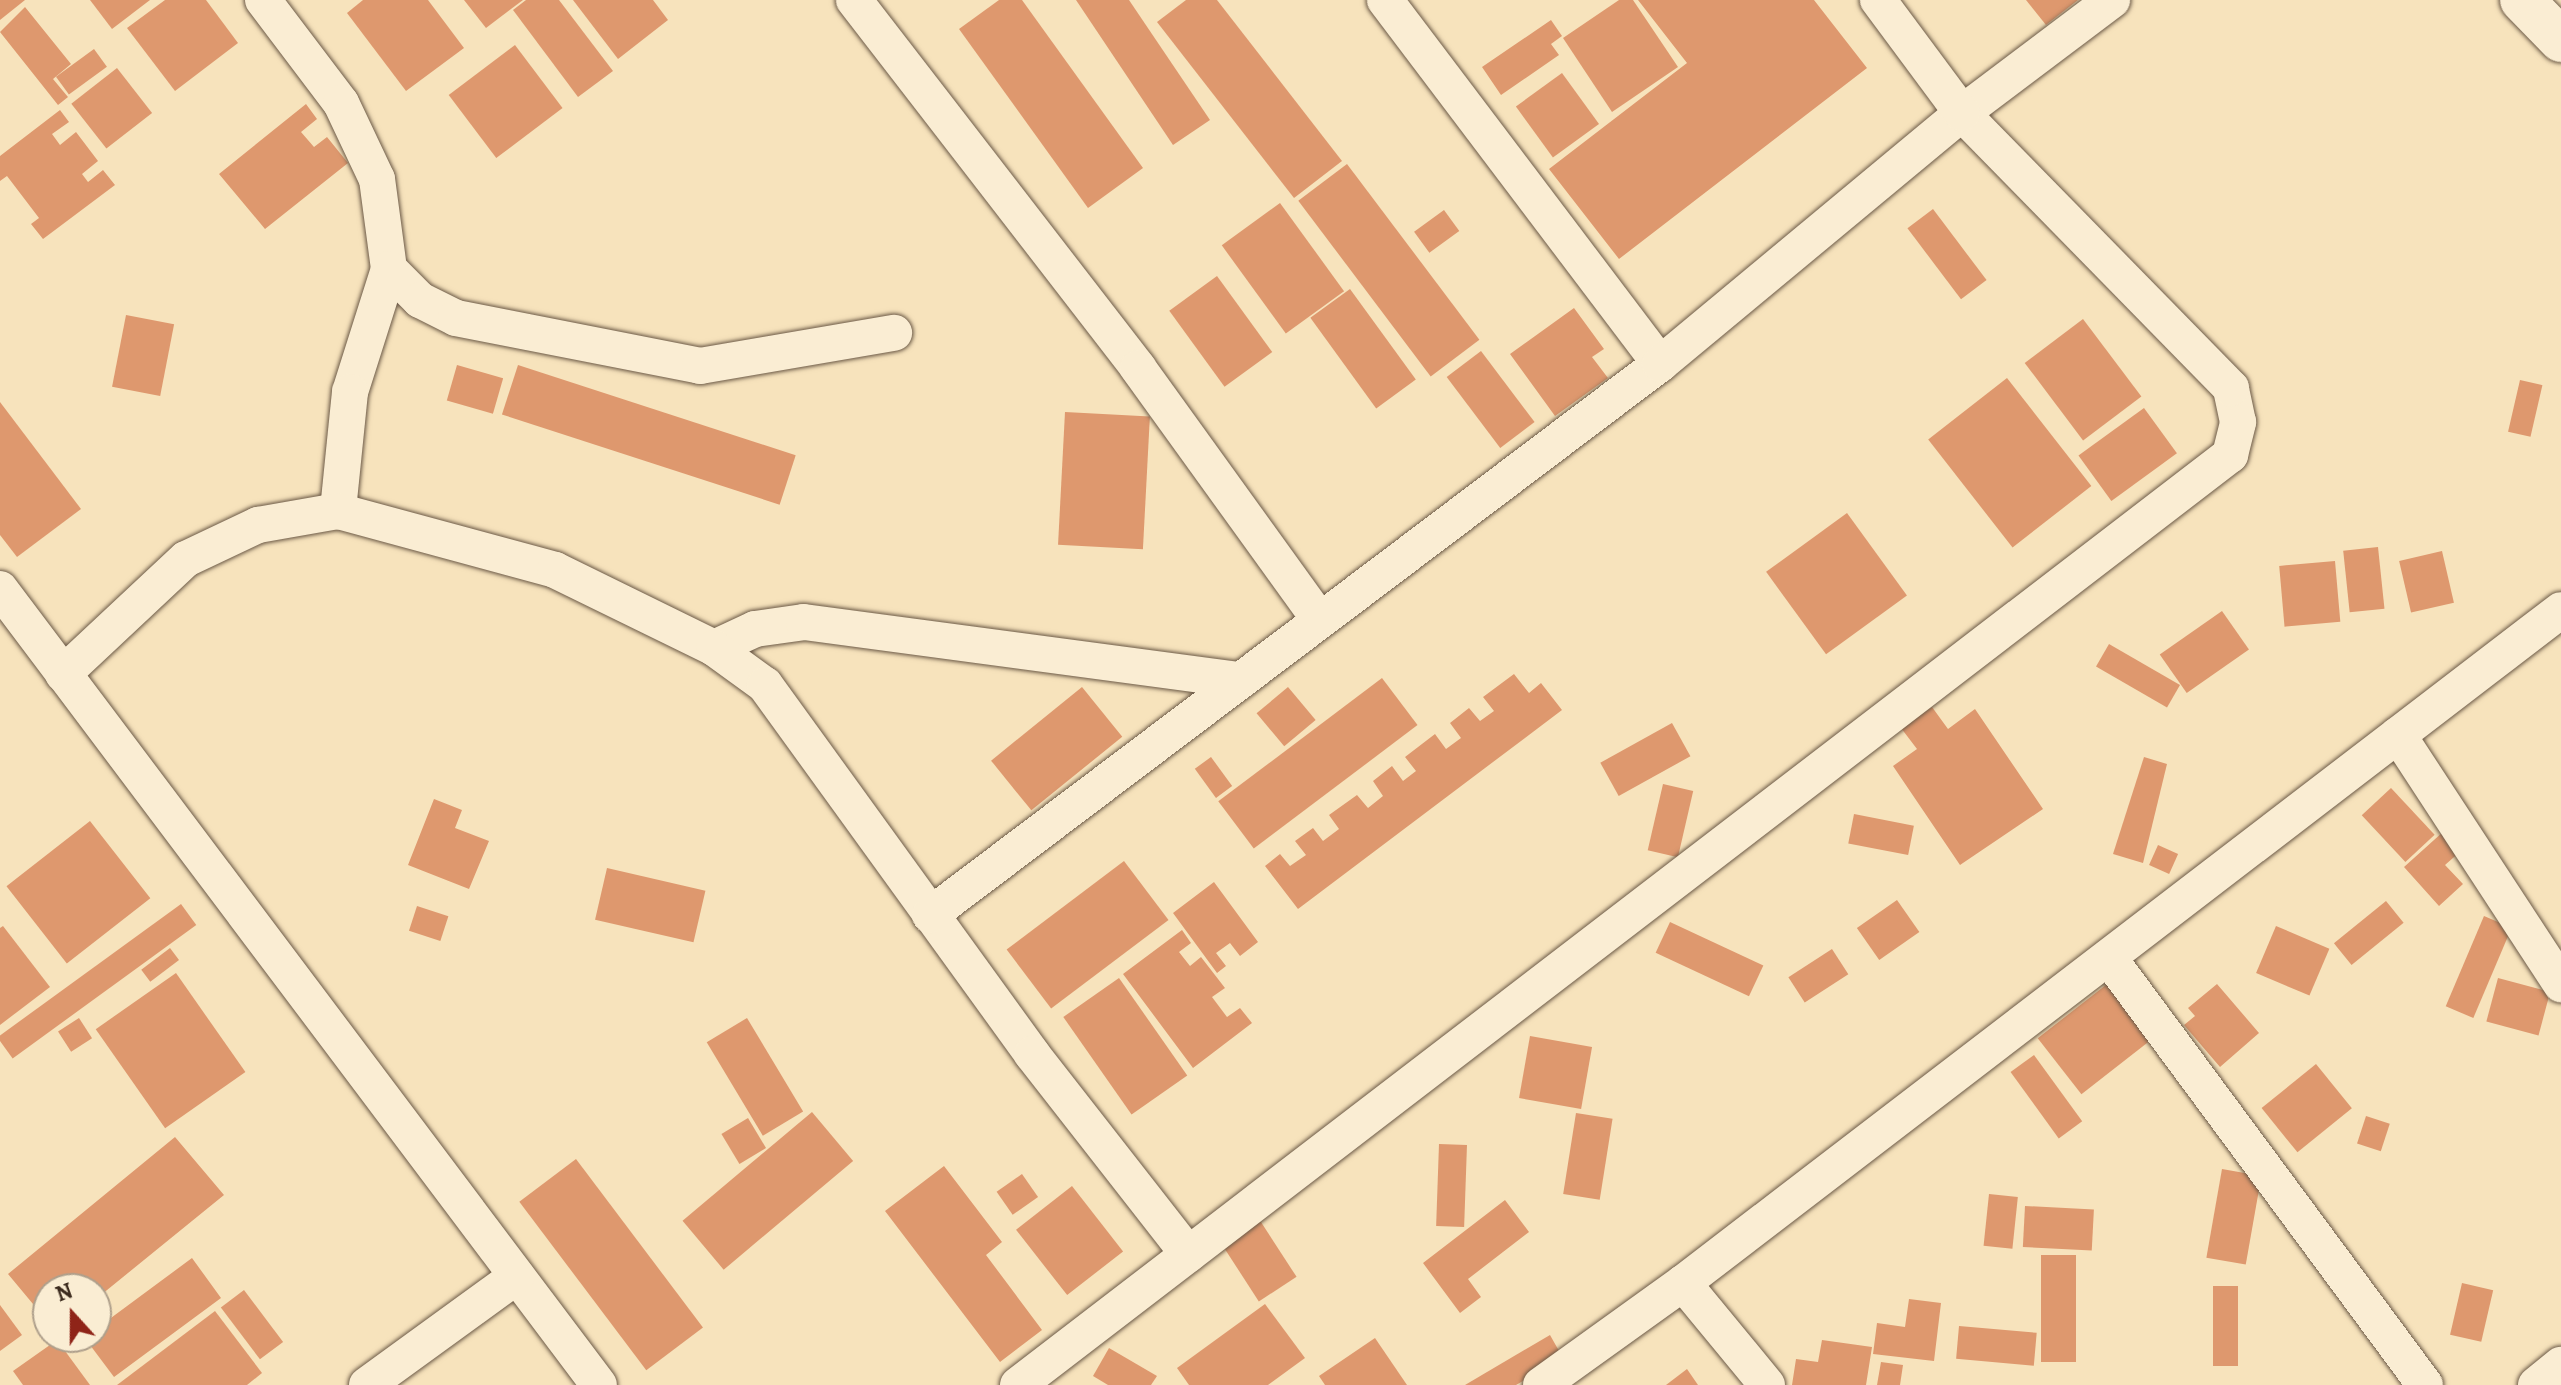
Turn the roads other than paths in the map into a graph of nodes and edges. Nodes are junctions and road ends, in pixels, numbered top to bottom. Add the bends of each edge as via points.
1 (263, 0) edge
2 (854, 0) edge
3 (1385, 0) edge
4 (1878, 0) edge
5 (2112, 0) edge
6 (2522, 0) edge
7 (2561, 40) edge
8 (1962, 113) junction
9 (389, 269) junction
10 (894, 333) dead end
11 (1660, 364) junction
12 (338, 511) junction
13 (0, 589) edge
14 (2561, 610) edge
15 (1320, 620) junction
16 (714, 648) junction
17 (63, 674) junction
18 (1241, 680) junction
19 (2398, 735) junction
20 (930, 915) junction
21 (2109, 958) junction
22 (2561, 984) edge
23 (1188, 1254) junction
24 (517, 1276) junction
25 (1683, 1283) junction
26 (2561, 1365) edge
27 (367, 1385) edge
28 (599, 1385) edge
29 (1018, 1385) edge
30 (1541, 1385) edge
31 (1767, 1385) edge
32 (2425, 1385) edge
33 (2536, 1385) edge

1 - 9 street via 361,138 377,179
2 - 15 street via 1138,368
3 - 11 street
4 - 8 street
5 - 8 street
6 - 7 street
8 - 11 street
8 - 23 street via 2231,388 2238,422 2230,455
9 - 10 street via 420,300 456,318 700,366
9 - 12 street via 350,392
11 - 15 street
12 - 16 street via 555,570
12 - 17 street via 258,525 186,559
13 - 17 street
14 - 19 street
15 - 18 street
16 - 18 street via 755,629 804,622
16 - 20 street via 765,685
17 - 24 street
18 - 20 street
19 - 21 street
19 - 22 street
20 - 23 street
21 - 25 street
21 - 32 street
23 - 29 street
24 - 27 street
24 - 28 street
25 - 30 street
25 - 31 street
26 - 33 street

